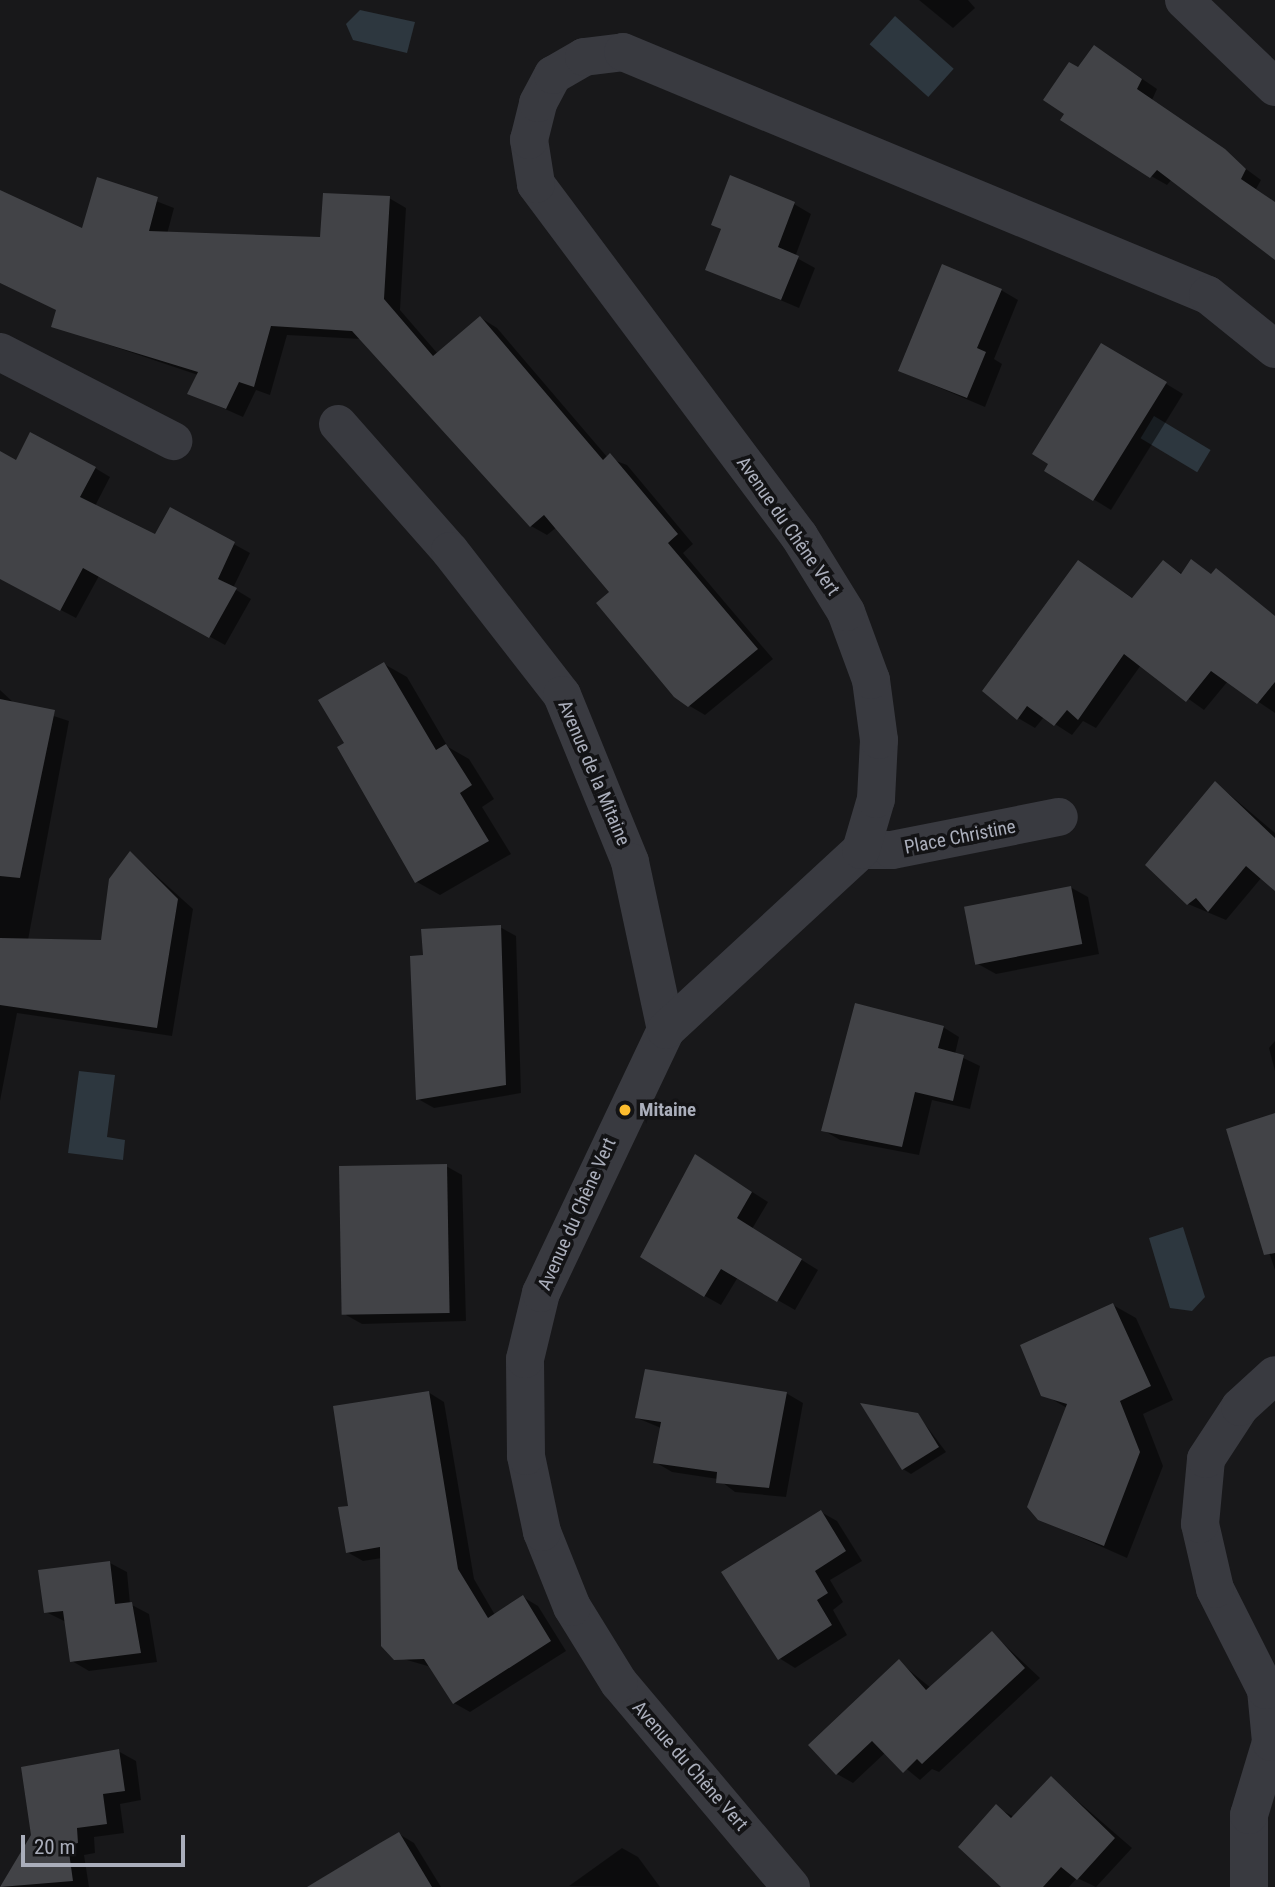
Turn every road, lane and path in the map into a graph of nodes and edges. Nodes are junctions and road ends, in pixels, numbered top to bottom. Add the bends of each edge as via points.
1 (1184, 0) edge
2 (1275, 87) edge
3 (1275, 349) edge
4 (0, 352) edge
5 (338, 424) dead end
6 (173, 441) dead end
7 (1059, 817) dead end
8 (861, 850) junction
9 (666, 1030) junction
10 (1275, 1375) edge
11 (791, 1887) edge
12 (1250, 1887) edge

1 - 2 street
3 - 8 street, Avenue du Chêne Vert via 1208,295 623,52 584,57 553,75 529,140 536,184 799,536 846,611 871,680 879,740 876,799
4 - 6 street
5 - 9 street, Avenue de la Mitaine via 450,551 562,695 630,862
7 - 8 street, Place Christine via 892,850
8 - 9 street, Avenue du Chêne Vert
9 - 11 street, Avenue du Chêne Vert via 541,1293 524,1359 526,1456 542,1532 572,1606 619,1683
10 - 12 street via 1240,1407 1206,1460 1200,1524 1215,1589 1266,1690 1271,1742 1249,1815

